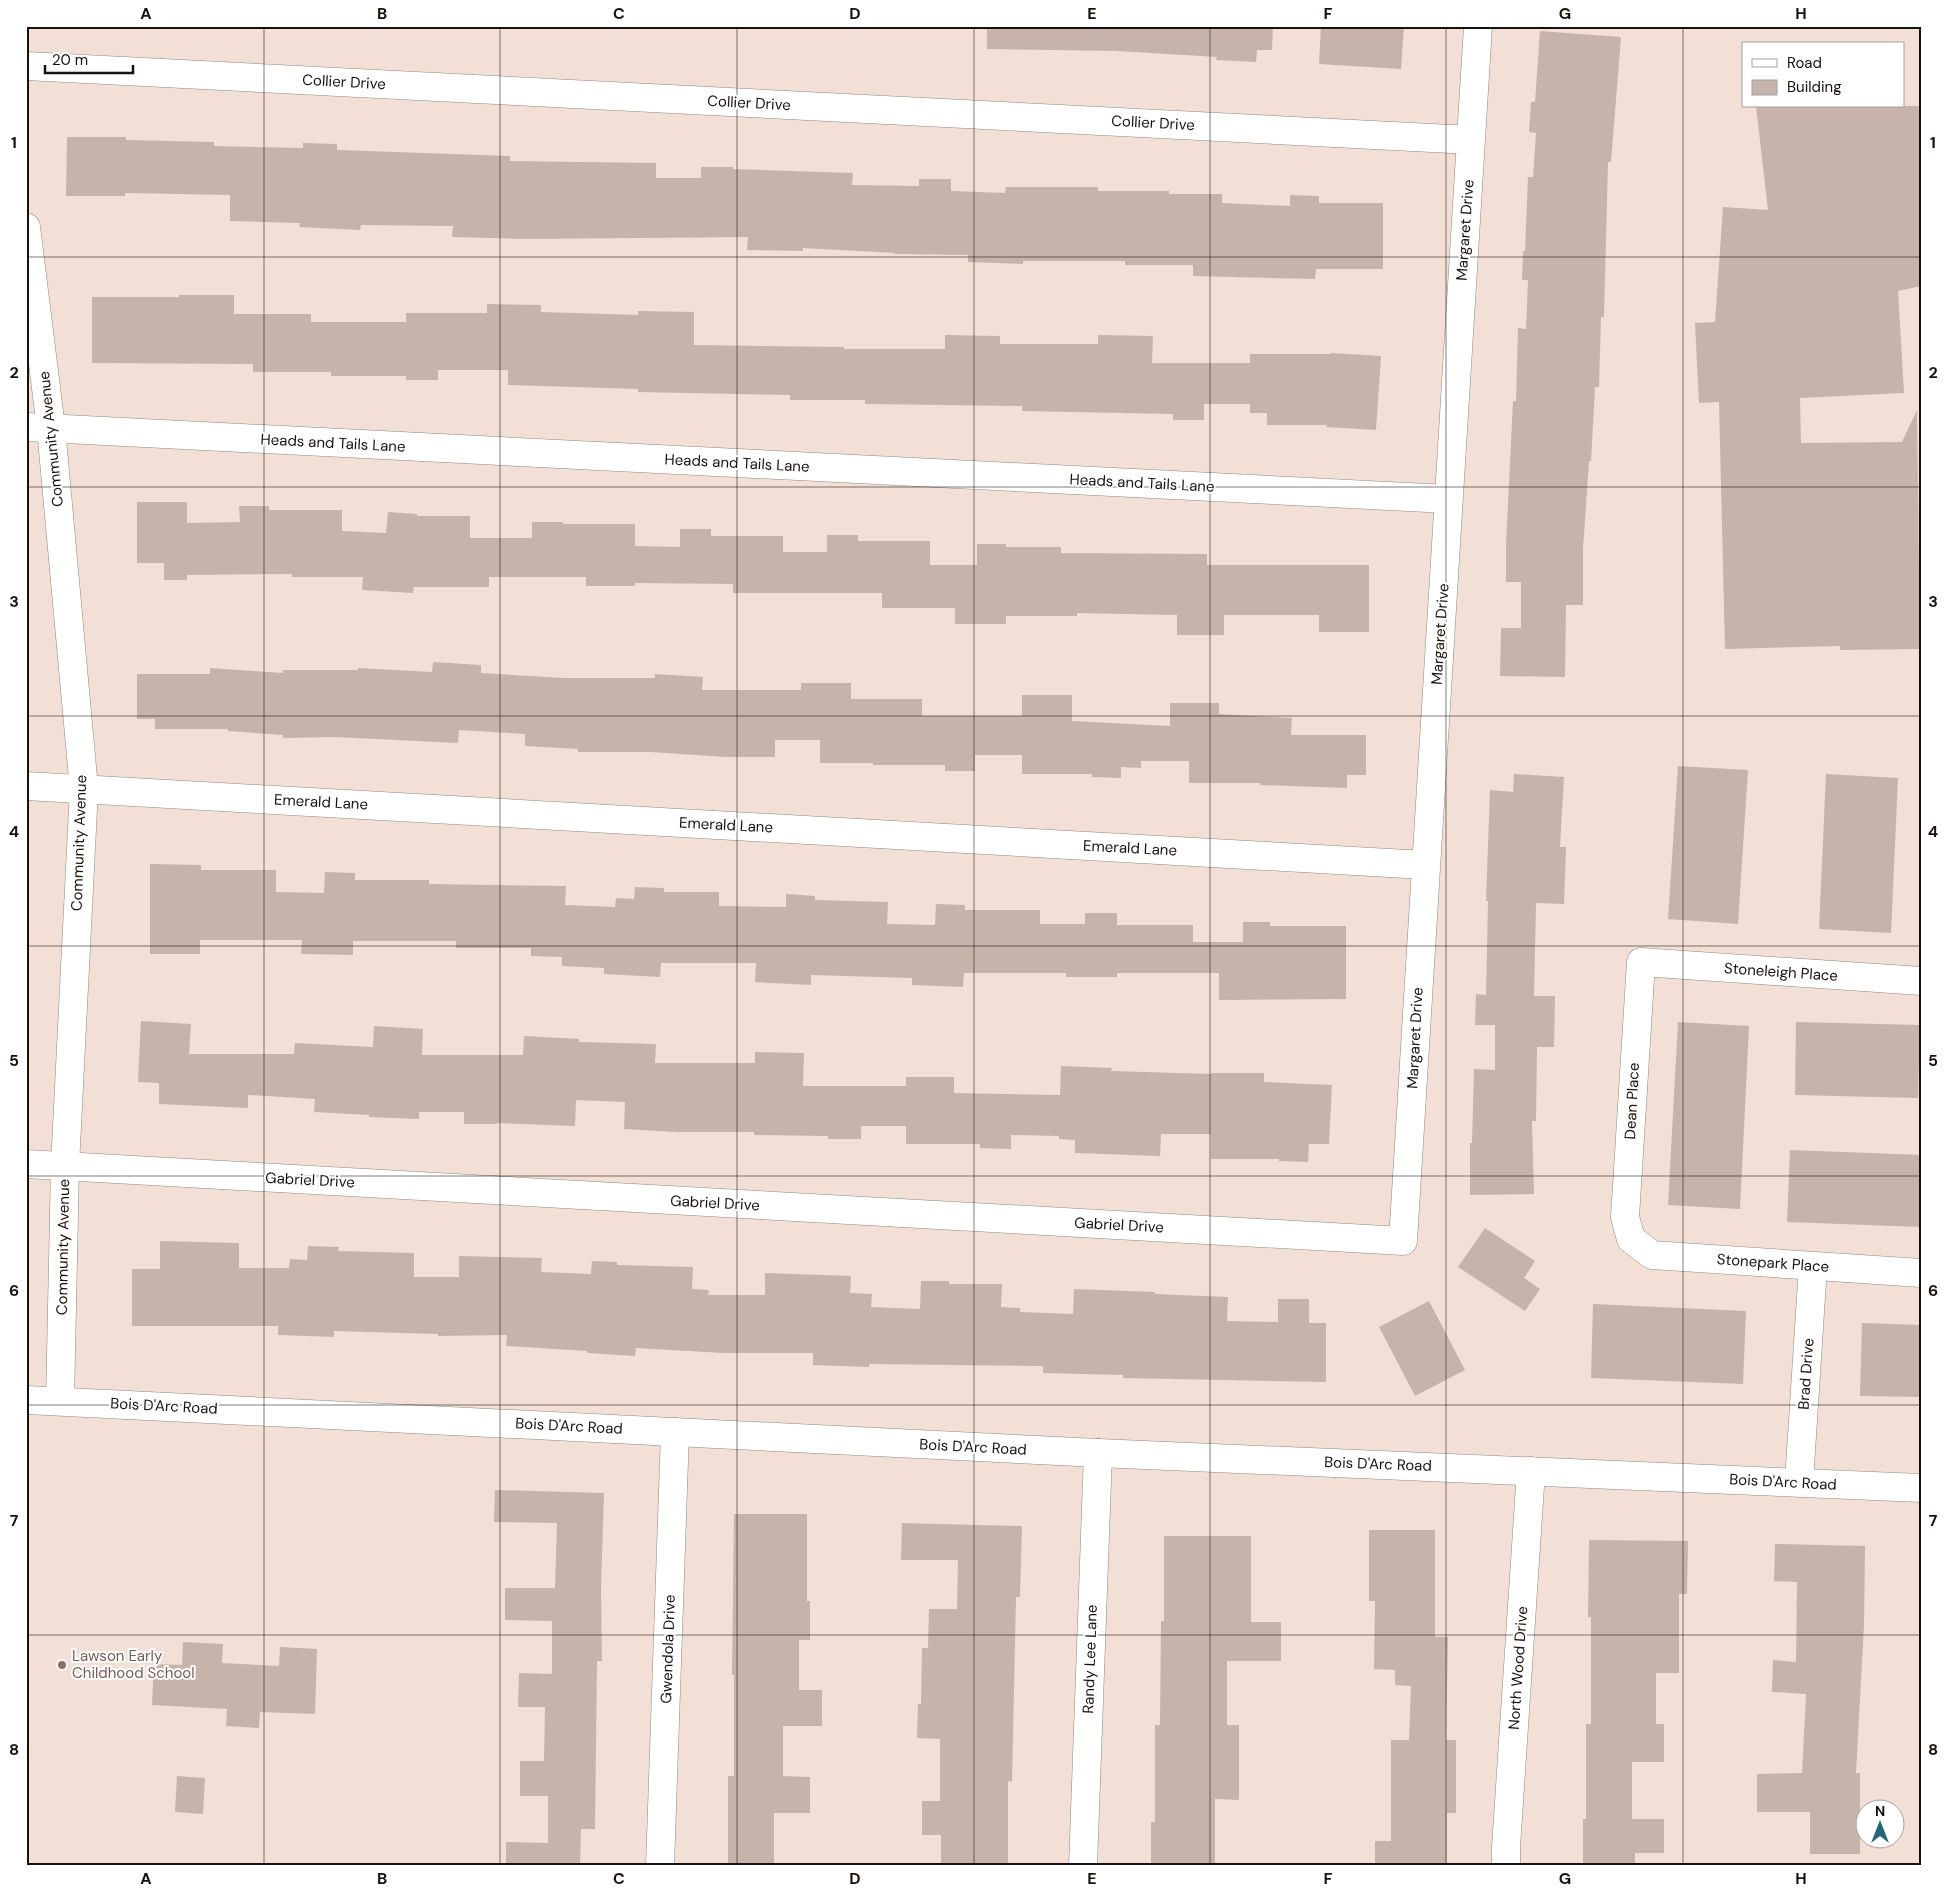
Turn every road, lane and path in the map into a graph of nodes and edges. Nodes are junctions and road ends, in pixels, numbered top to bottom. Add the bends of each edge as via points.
1 (1478, 26) edge
2 (26, 66) edge
3 (1471, 140) junction
4 (26, 227) edge
5 (39, 428) edge
6 (1448, 499) junction
7 (26, 786) edge
8 (84, 789) junction
9 (1425, 865) junction
10 (1641, 962) joint
11 (1921, 981) edge
12 (26, 1164) edge
13 (65, 1166) junction
14 (1631, 1239) joint
15 (1403, 1241) joint
16 (1813, 1266) junction
17 (1921, 1273) edge
18 (26, 1400) edge
19 (60, 1401) junction
20 (676, 1432) junction
21 (1098, 1453) junction
22 (1531, 1471) junction
23 (1799, 1482) junction
24 (1921, 1488) edge
25 (660, 1866) edge
26 (1083, 1866) edge
27 (1506, 1866) edge

1 - 3 street, Margaret Drive
2 - 3 street, Collier Drive
3 - 6 street, Margaret Drive
4 - 5 street, Community Avenue
5 - 6 street, Heads and Tails Lane
5 - 8 street, Community Avenue
6 - 9 street, Margaret Drive
7 - 8 street, Emerald Lane
8 - 9 street, Emerald Lane
8 - 13 street, Community Avenue
9 - 15 street, Margaret Drive
10 - 11 street, Stoneleigh Place
10 - 14 street, Dean Place via 1626,1218
12 - 13 street, Gabriel Drive
13 - 15 street, Gabriel Drive
13 - 19 street, Community Avenue
14 - 16 street, Stonepark Place via 1652,1254
16 - 17 street, Stonepark Place
16 - 23 street, Brad Drive
18 - 19 street, Bois D'Arc Road
19 - 20 street, Bois D'Arc Road
20 - 21 street, Bois D'Arc Road
20 - 25 street, Gwendola Drive
21 - 22 street, Bois D'Arc Road
21 - 26 street, Randy Lee Lane
22 - 23 street, Bois D'Arc Road
22 - 27 street, North Wood Drive
23 - 24 street, Bois D'Arc Road

